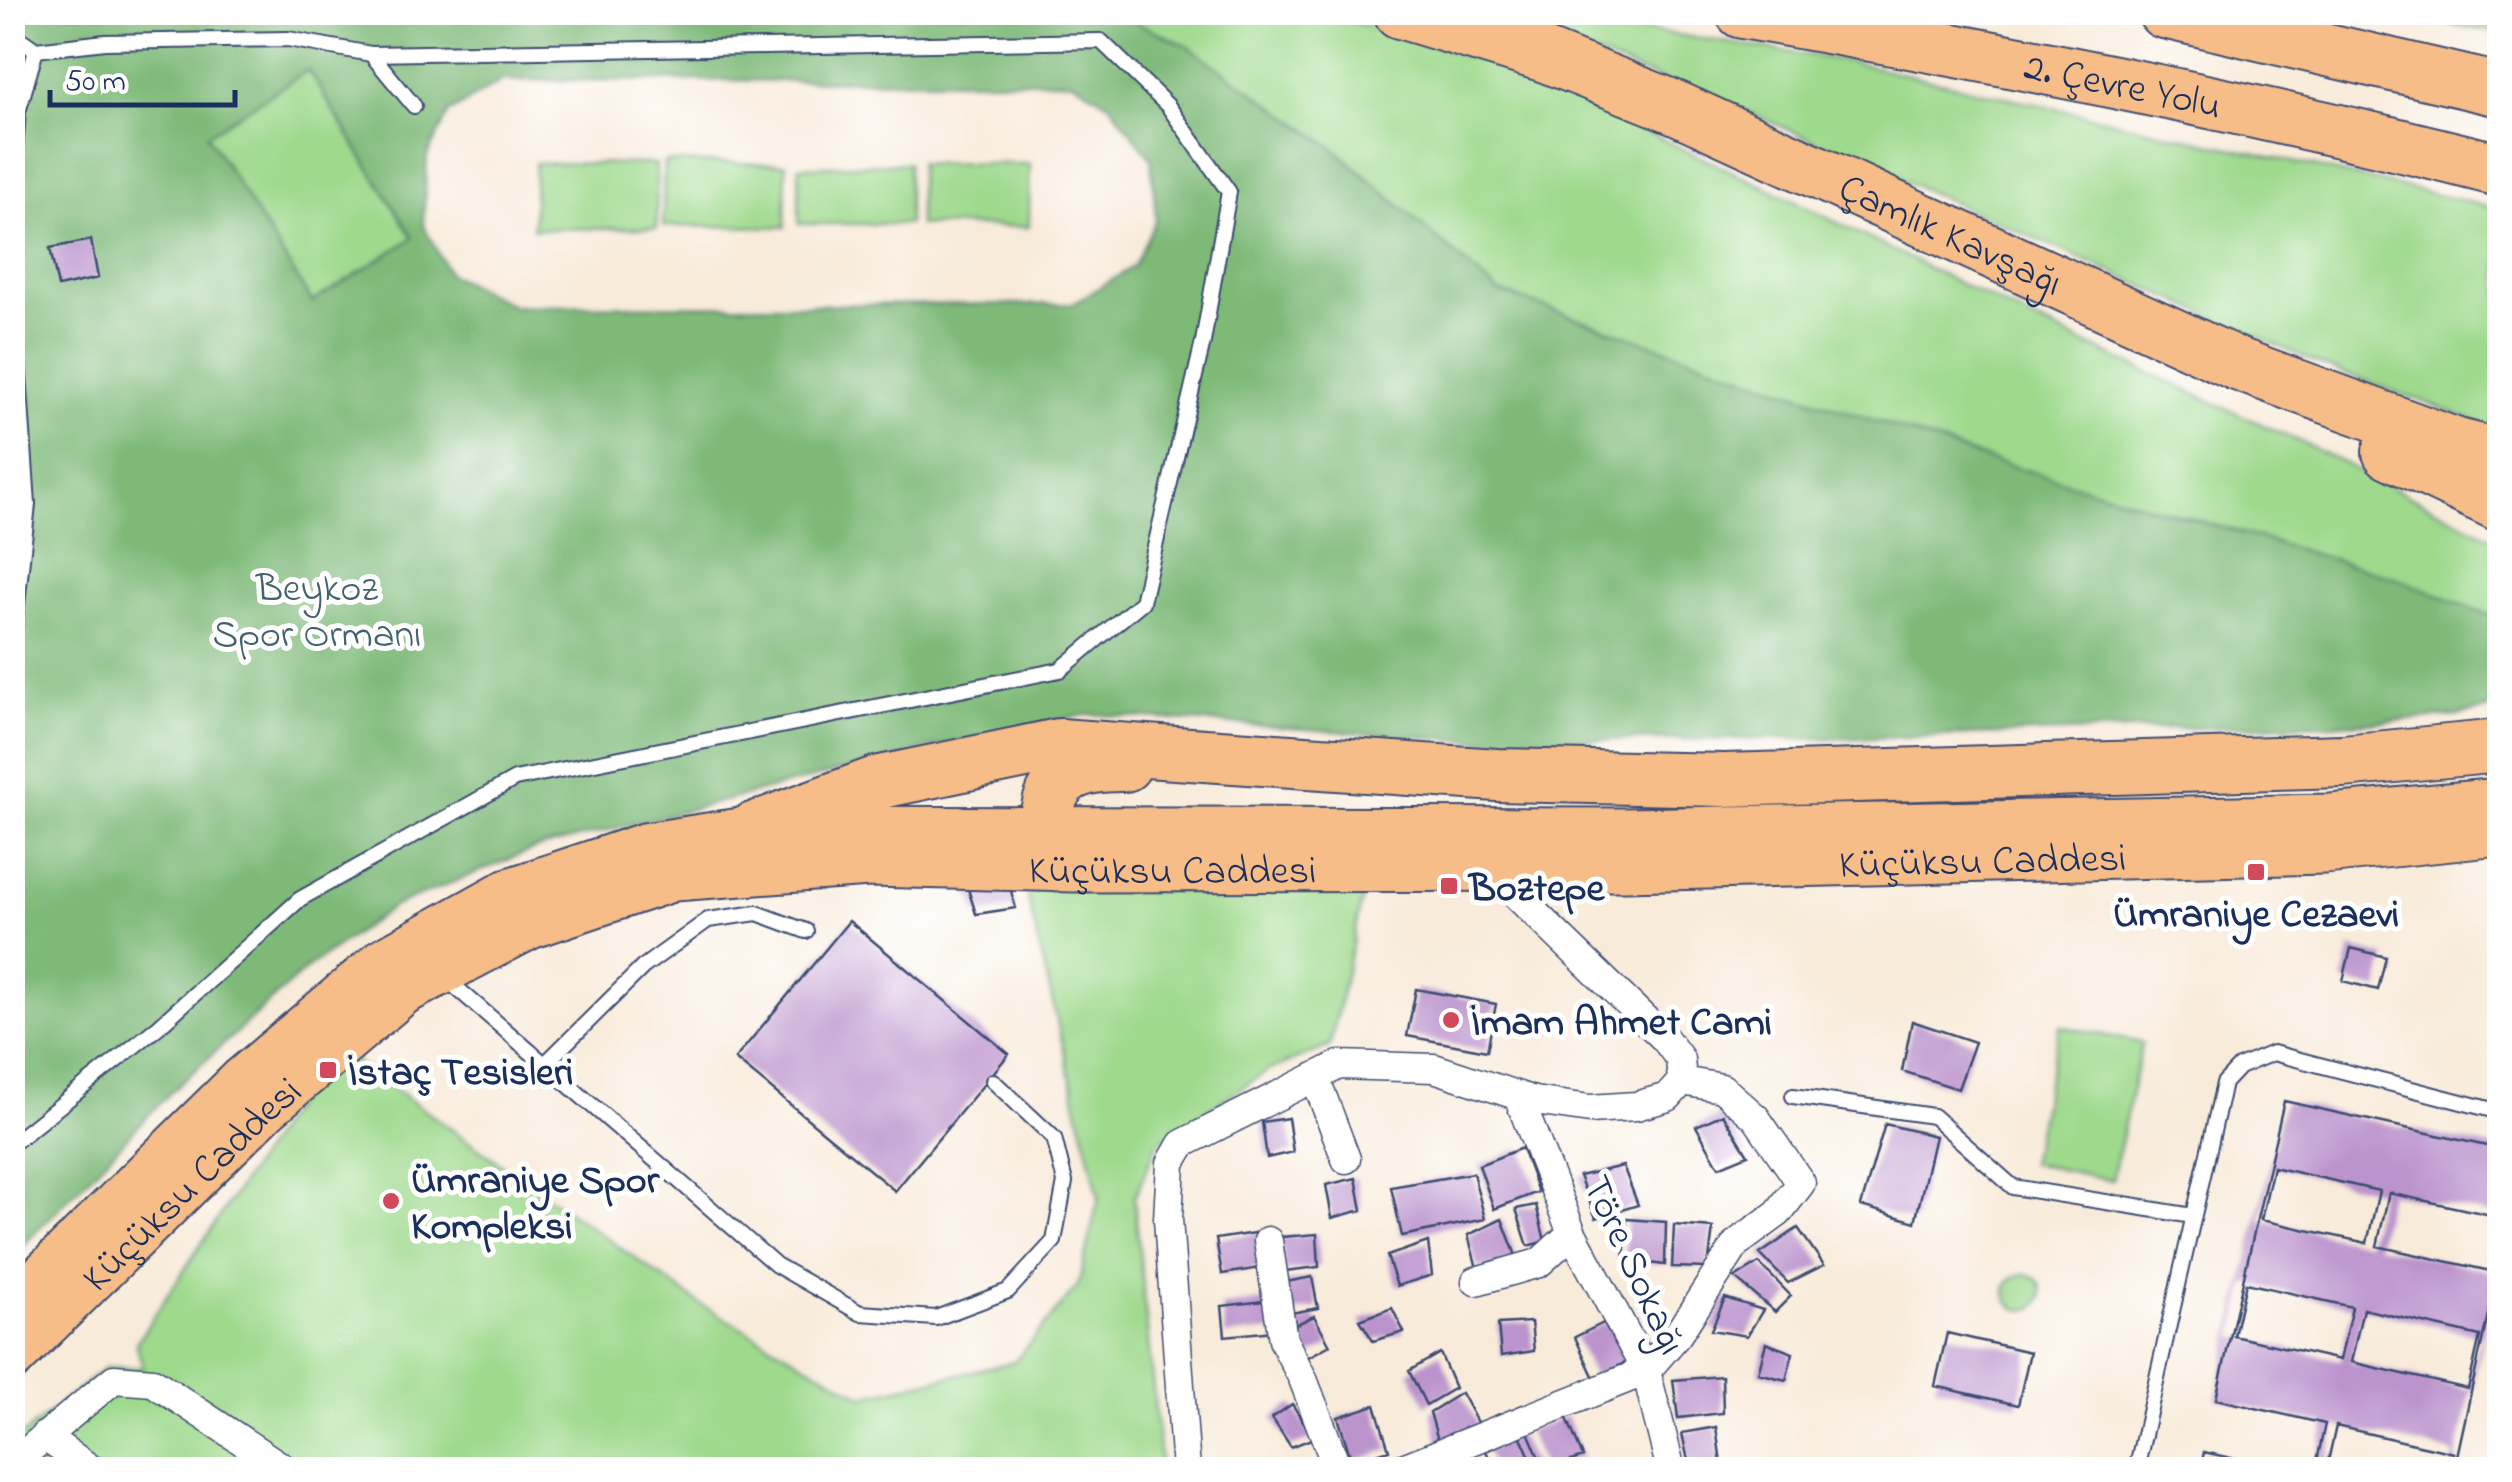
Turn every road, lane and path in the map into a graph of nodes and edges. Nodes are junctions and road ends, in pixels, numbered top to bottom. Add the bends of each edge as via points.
1 (1400, 12) edge
2 (1742, 12) edge
3 (2164, 12) edge
4 (12, 32) edge
5 (36, 50) junction
6 (371, 54) junction
7 (2500, 90) edge
8 (414, 106) dead end
9 (2500, 170) edge
10 (12, 192) edge
11 (12, 273) edge
12 (2237, 364) junction
13 (2500, 456) edge
14 (2500, 505) edge
15 (12, 650) edge
16 (2500, 746) edge
17 (1352, 766) junction
18 (2500, 802) edge
19 (753, 829) junction
20 (2500, 833) edge
21 (2413, 843) junction
22 (1060, 848) junction
23 (1504, 849) junction
24 (2500, 850) edge
25 (806, 932) dead end
26 (427, 959) junction
27 (545, 1064) junction
28 (1315, 1076) junction
29 (1682, 1081) junction
30 (993, 1082) dead end
31 (1518, 1096) junction
32 (1793, 1096) dead end
33 (2500, 1112) edge
34 (12, 1144) edge
35 (1346, 1159) dead end
36 (2193, 1216) junction
37 (1572, 1233) junction
38 (1268, 1241) dead end
39 (1476, 1281) dead end
40 (12, 1306) edge
41 (12, 1358) edge
42 (1646, 1372) junction
43 (44, 1436) junction
44 (254, 1461) edge
45 (12, 1464) edge
46 (1427, 1465) edge
47 (1186, 1469) edge
48 (92, 1470) edge
49 (286, 1470) edge
50 (1195, 1470) edge
51 (1338, 1470) edge
52 (1398, 1470) edge
53 (1671, 1470) edge
54 (2136, 1470) edge

1 - 12 highway, Çamlık Kavşağı via 1546,56 1677,108
2 - 9 highway, 2. Çevre Yolu via 2295,118
3 - 7 highway, 2. Çevre Yolu
4 - 5 lane
5 - 6 lane via 288,39
5 - 10 lane via 18,112
6 - 8 lane
6 - 34 lane via 1100,41 1168,106 1230,192 1203,342 1142,602 1060,670 514,779 300,899
11 - 15 lane via 28,504
12 - 13 highway, Çamlık Kavşağı via 2456,446
12 - 14 highway via 2314,417
16 - 17 highway via 2343,761 1724,780
17 - 19 highway via 1059,745 876,783
17 - 22 highway via 1109,765 1074,771 1046,804
18 - 23 main road, Küçüksu Caddesi via 2332,817
19 - 22 main road, Küçüksu Caddesi
19 - 26 main road, Küçüksu Caddesi via 644,846 509,890
20 - 21 main road, Küçüksu Caddesi
21 - 23 main road, Küçüksu Caddesi via 2325,851
21 - 24 main road via 2438,856
22 - 23 main road, Küçüksu Caddesi
22 - 23 main road, Küçüksu Caddesi via 1175,829 1314,829
22 - 26 main road, Küçüksu Caddesi via 674,878
23 - 29 street via 1515,894 1665,1039 1680,1059
25 - 27 lane via 757,913 708,920 643,968
26 - 27 lane
26 - 40 main road, Küçüksu Caddesi via 383,961 242,1080
26 - 41 main road, Küçüksu Caddesi via 404,992 266,1107
27 - 30 lane via 776,1265 860,1313 936,1318 1008,1291 1054,1241 1065,1182 1054,1138
28 - 31 street via 1339,1065 1434,1068
28 - 35 street
28 - 47 street via 1182,1144 1171,1163 1168,1219
29 - 31 street via 1668,1098 1636,1106 1590,1109
29 - 42 street via 1722,1088 1756,1118 1801,1183 1778,1213 1736,1243
31 - 37 street, Töre Sokağı
32 - 36 lane via 1933,1116 2014,1187
33 - 36 lane via 2273,1053 2239,1067 2224,1083
36 - 54 lane
37 - 39 street via 1540,1263
37 - 42 street, Töre Sokağı
38 - 51 street via 1283,1340
42 - 46 street
42 - 53 street, Töre Sokağı
43 - 44 street via 114,1379 152,1382
43 - 45 street
43 - 48 street
44 - 49 street
46 - 52 street
47 - 50 street

